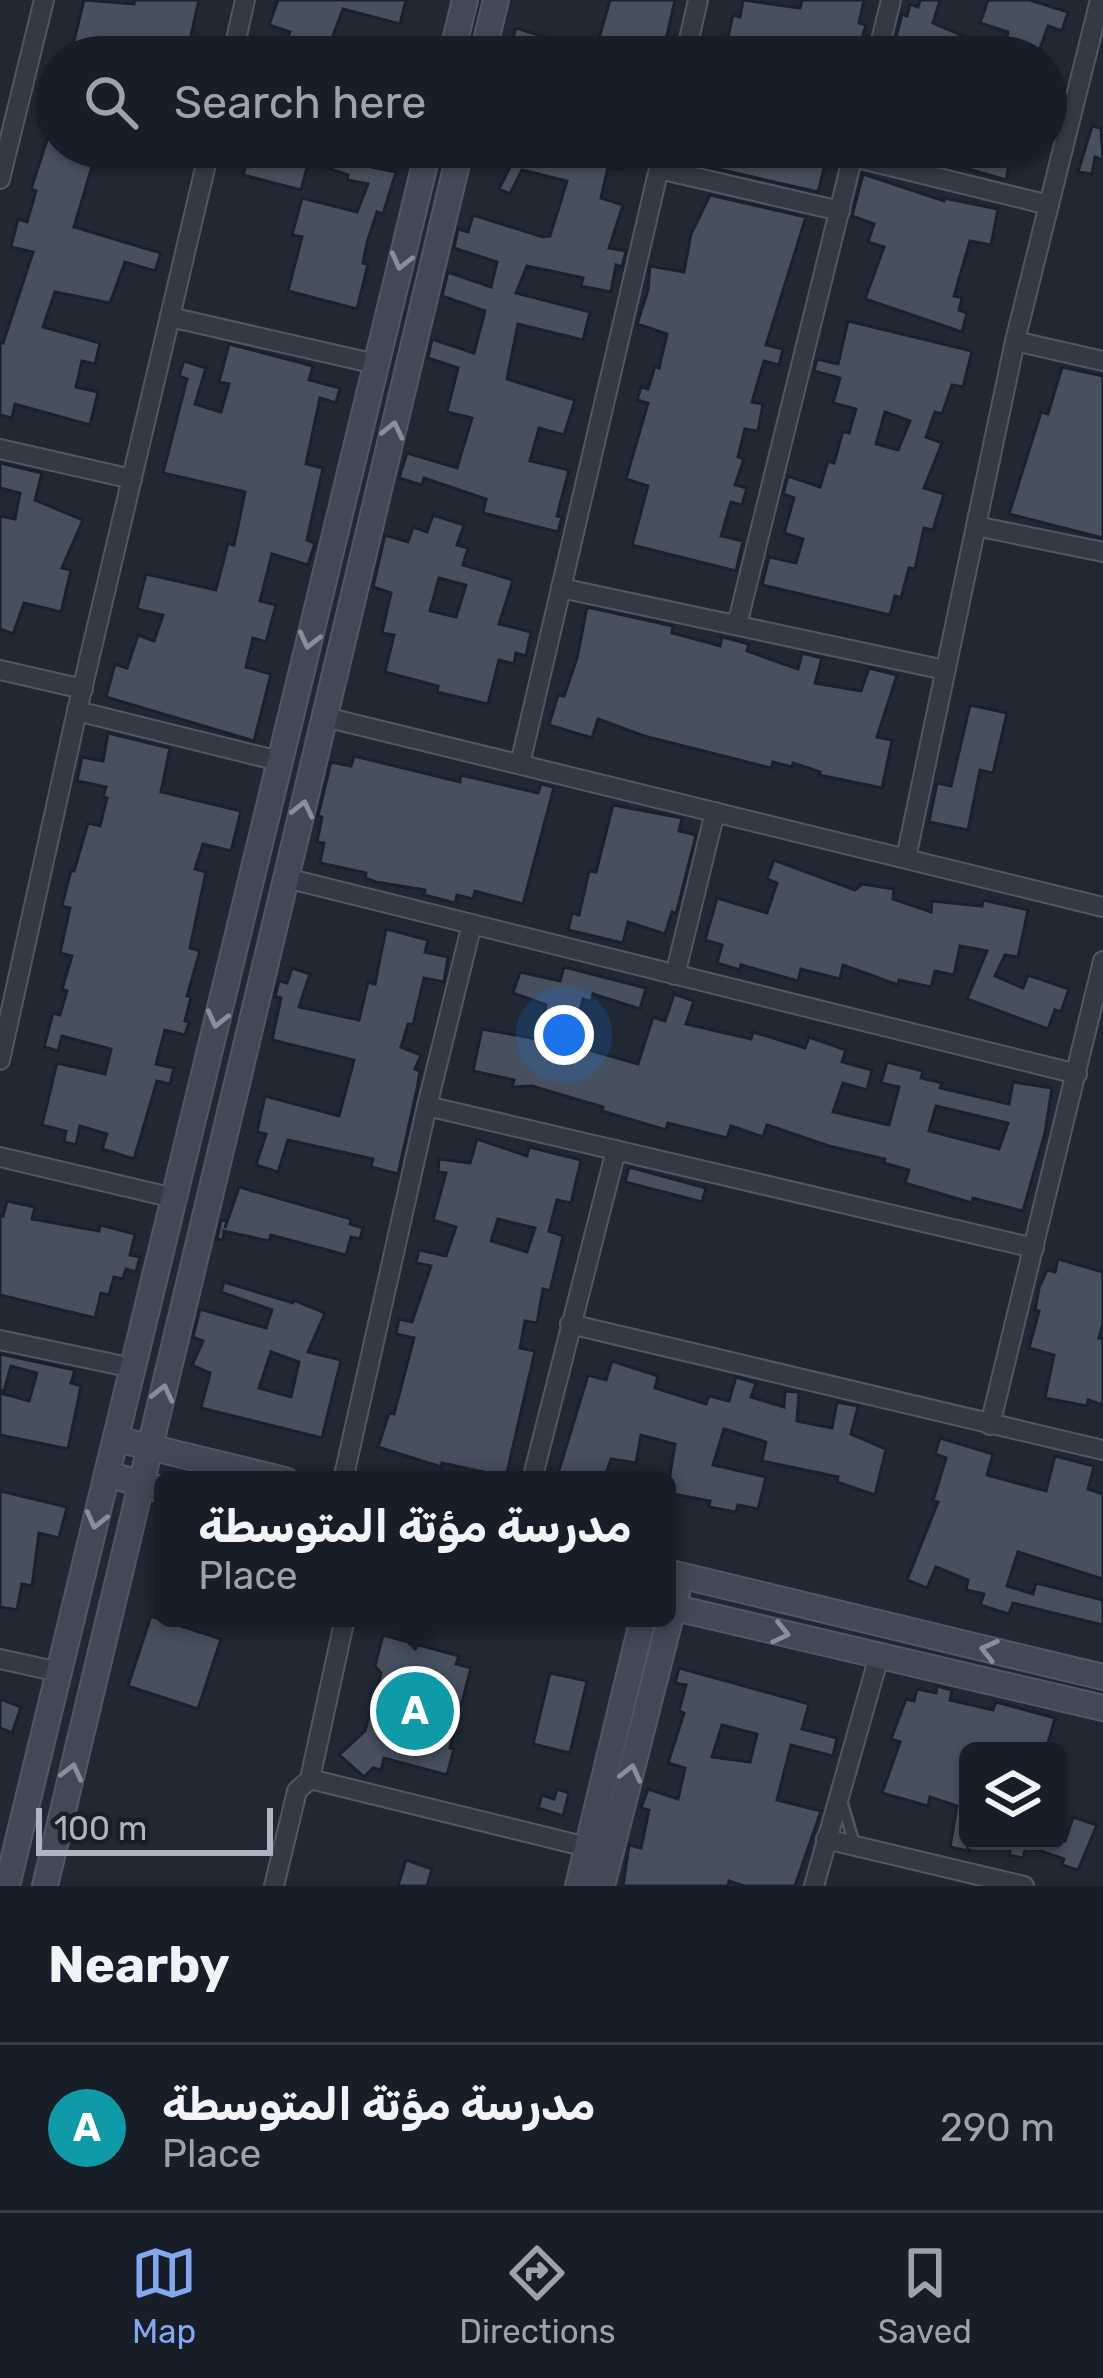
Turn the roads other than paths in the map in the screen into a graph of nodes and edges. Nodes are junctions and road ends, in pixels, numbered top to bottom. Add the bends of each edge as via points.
1 (44, 0) edge
2 (245, 0) edge
3 (464, 0) edge
4 (496, 0) edge
5 (698, 0) edge
6 (891, 0) edge
7 (1100, 0) edge
8 (237, 36) edge
9 (456, 36) edge
10 (487, 36) edge
11 (690, 36) edge
12 (883, 36) edge
13 (1067, 133) edge
14 (205, 168) edge
15 (424, 168) edge
16 (456, 168) edge
17 (850, 168) edge
18 (913, 168) edge
19 (1058, 168) edge
20 (659, 169) joint
21 (0, 178) edge
22 (1049, 205) junction
23 (840, 211) junction
24 (170, 317) junction
25 (1015, 341) junction
26 (1103, 361) edge
27 (376, 364) junction
28 (0, 448) edge
29 (132, 479) junction
30 (976, 526) junction
31 (1103, 552) edge
32 (561, 588) junction
33 (737, 625) junction
34 (0, 670) edge
35 (945, 670) junction
36 (83, 689) junction
37 (77, 711) junction
38 (325, 716) junction
39 (279, 761) junction
40 (520, 764) junction
41 (715, 812) junction
42 (905, 859) junction
43 (286, 878) junction
44 (1103, 907) edge
45 (472, 925) junction
46 (1103, 961) edge
47 (0, 962) edge
48 (21, 968) junction
49 (675, 975) junction
50 (0, 1060) edge
51 (1077, 1075) junction
52 (427, 1106) junction
53 (616, 1150) junction
54 (0, 1157) edge
55 (174, 1198) junction
56 (1034, 1248) junction
57 (570, 1324) junction
58 (0, 1340) edge
59 (133, 1368) junction
60 (990, 1425) junction
61 (116, 1438) junction
62 (150, 1448) junction
63 (1103, 1450) edge
64 (247, 1471) edge
65 (345, 1471) edge
66 (534, 1471) edge
67 (107, 1474) junction
68 (152, 1487) edge
69 (676, 1574) edge
70 (676, 1608) edge
71 (343, 1627) edge
72 (641, 1627) edge
73 (665, 1627) edge
74 (878, 1656) junction
75 (0, 1659) edge
76 (59, 1672) junction
77 (1103, 1677) edge
78 (1103, 1708) edge
79 (310, 1779) junction
80 (839, 1793) junction
81 (826, 1839) junction
82 (855, 1846) junction
83 (587, 1847) junction
84 (8, 1886) edge
85 (45, 1886) edge
86 (274, 1886) edge
87 (578, 1886) edge
88 (602, 1886) edge
89 (814, 1886) edge
90 (1024, 1886) edge

1 - 21 street
2 - 8 street
3 - 9 street
4 - 10 street
5 - 11 street
6 - 12 street
7 - 13 street
14 - 24 street
15 -> 27 street
38 -> 16 street
17 - 23 street
18 - 22 street
19 - 22 street
20 - 23 street
20 - 32 street
22 - 25 street
23 - 33 street
24 - 27 street
24 - 29 street
25 - 26 street
25 - 30 street
27 -> 39 street
28 - 29 street
29 - 36 street
30 - 31 street
30 - 35 street
32 - 33 street
32 - 40 street
33 - 35 street
34 - 36 street
35 - 42 street
36 - 37 street
37 - 39 street
37 - 48 street
38 - 40 street
43 -> 38 street
39 -> 55 street
40 - 41 street
41 - 42 street
41 - 49 street
42 - 44 street
43 - 45 street
62 -> 43 street
45 - 49 street
45 - 52 street
46 - 51 street
47 - 48 street
48 - 50 street
49 - 51 street
51 - 56 street
52 - 53 street
52 - 65 street
53 - 56 street
53 - 57 street
54 - 55 street
55 - 59 street
56 - 60 street
57 - 60 street
57 - 66 street
58 - 59 street
59 - 61 street
60 - 63 street
61 - 62 street
61 - 67 street
62 - 64 street
62 - 68 street
67 - 68 street
67 -> 76 street
85 -> 68 street
77 -> 69 street
70 -> 74 street
71 - 79 street
72 - 83 street
88 -> 73 street
74 - 78 street
74 - 80 street
75 - 76 street
76 - 84 street
79 - 83 street
79 - 86 street via 297,1791
80 - 81 street
80 - 82 lane
81 - 82 street
81 - 89 street
82 - 90 street
83 - 87 street

